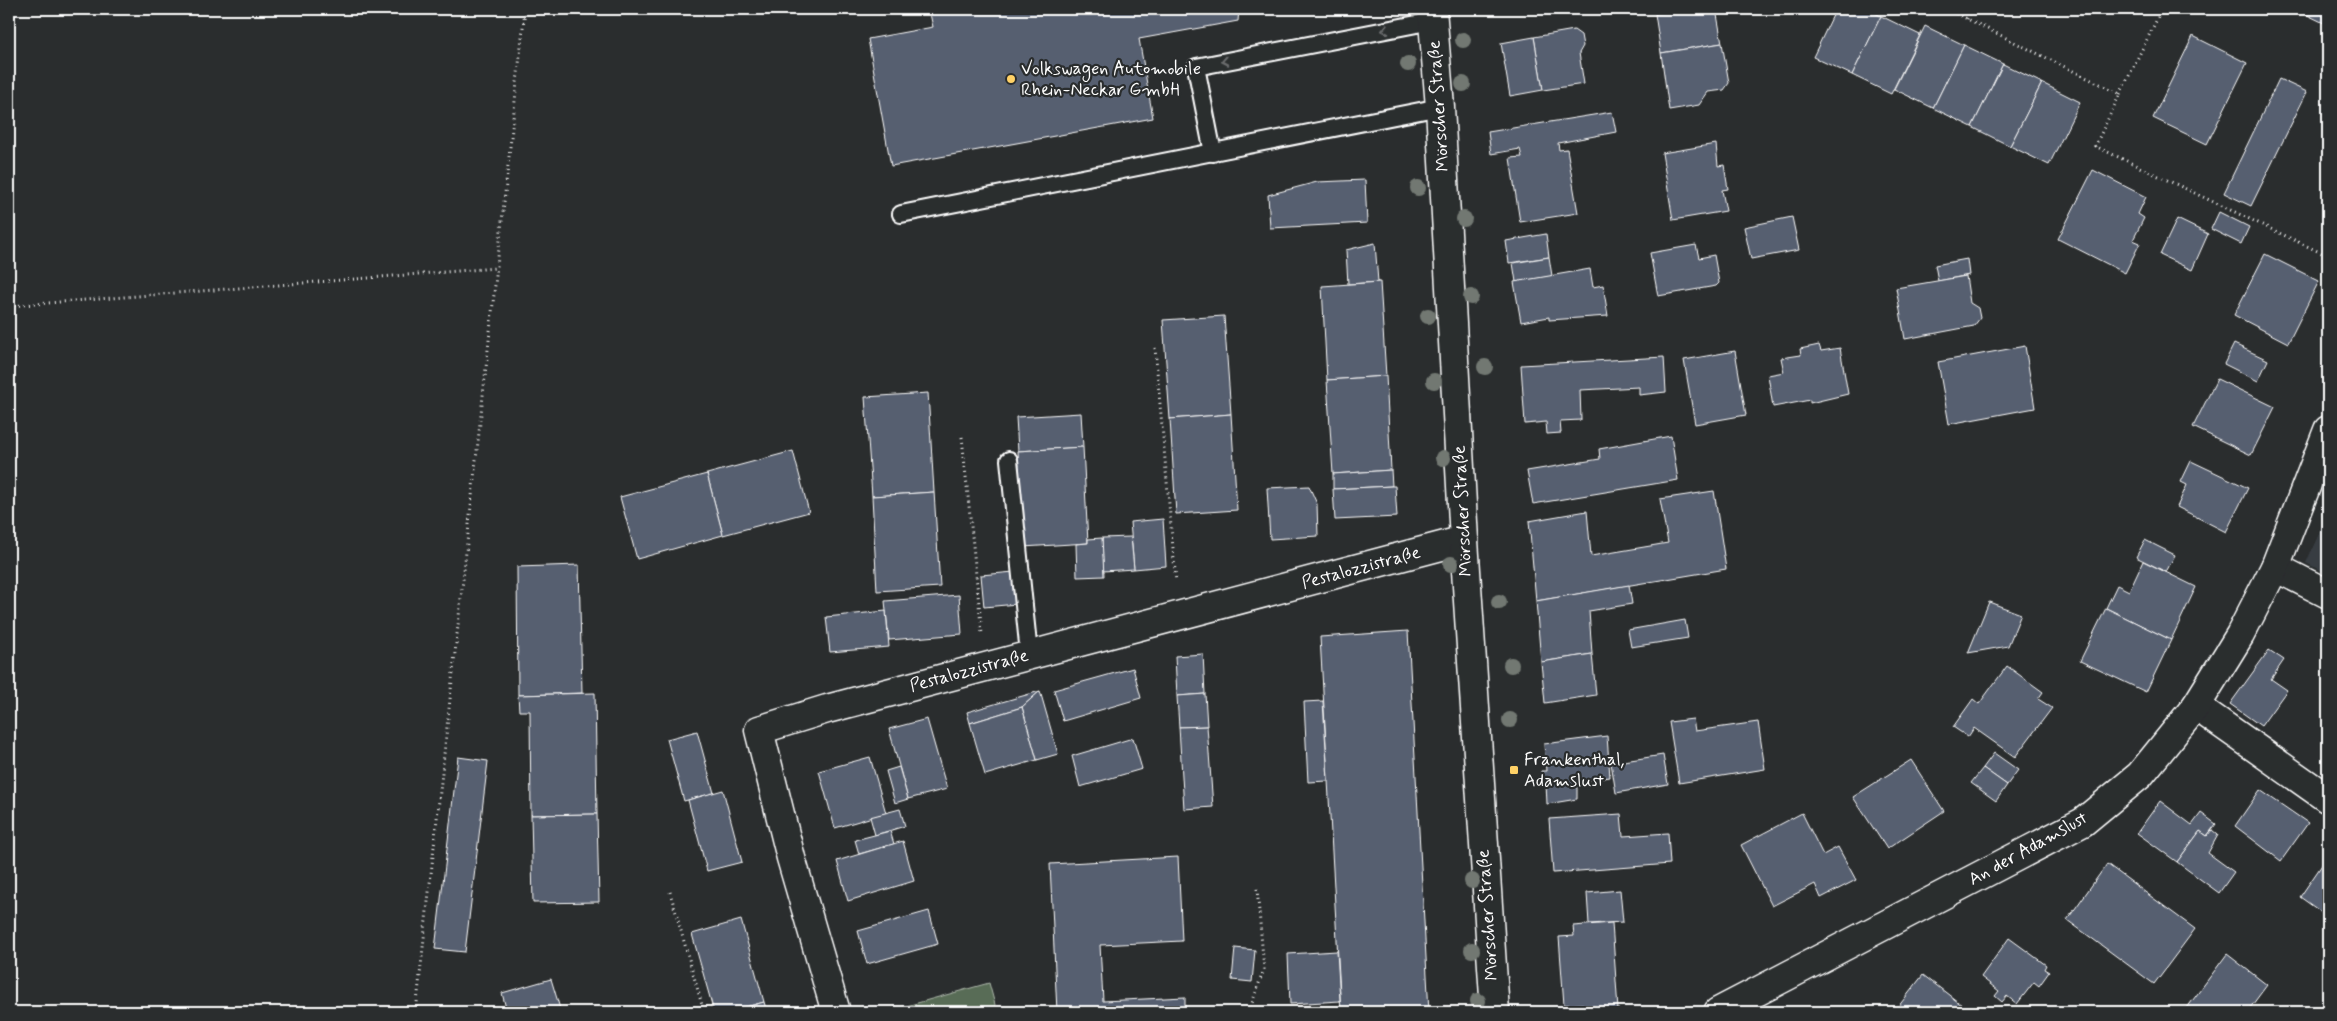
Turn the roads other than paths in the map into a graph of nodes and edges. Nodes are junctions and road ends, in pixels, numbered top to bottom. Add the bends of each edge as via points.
1 (1432, 15) edge
2 (1440, 108) junction
3 (1213, 153) junction
4 (901, 214) dead end
5 (2328, 430) edge
6 (1009, 460) dead end
7 (1464, 540) junction
8 (2275, 567) junction
9 (2328, 594) edge
10 (1029, 654) junction
11 (2196, 706) junction
12 (2328, 799) edge
13 (836, 1012) edge
14 (1494, 1012) edge
15 (1718, 1012) edge

1 - 2 street, Mörscher Straße
1 -> 3 lane via 1196,67
2 - 3 lane
2 - 7 street, Mörscher Straße
3 - 4 lane
5 - 8 street, An der Adamslust
6 - 10 lane
7 - 10 street, Pestalozzistraße
7 - 14 street, Mörscher Straße
8 - 9 street
8 - 11 street, An der Adamslust via 2240,635
10 - 13 street, Pestalozzistraße via 759,730 791,858
11 - 12 street
11 - 15 street, An der Adamslust via 2140,775 2083,822

